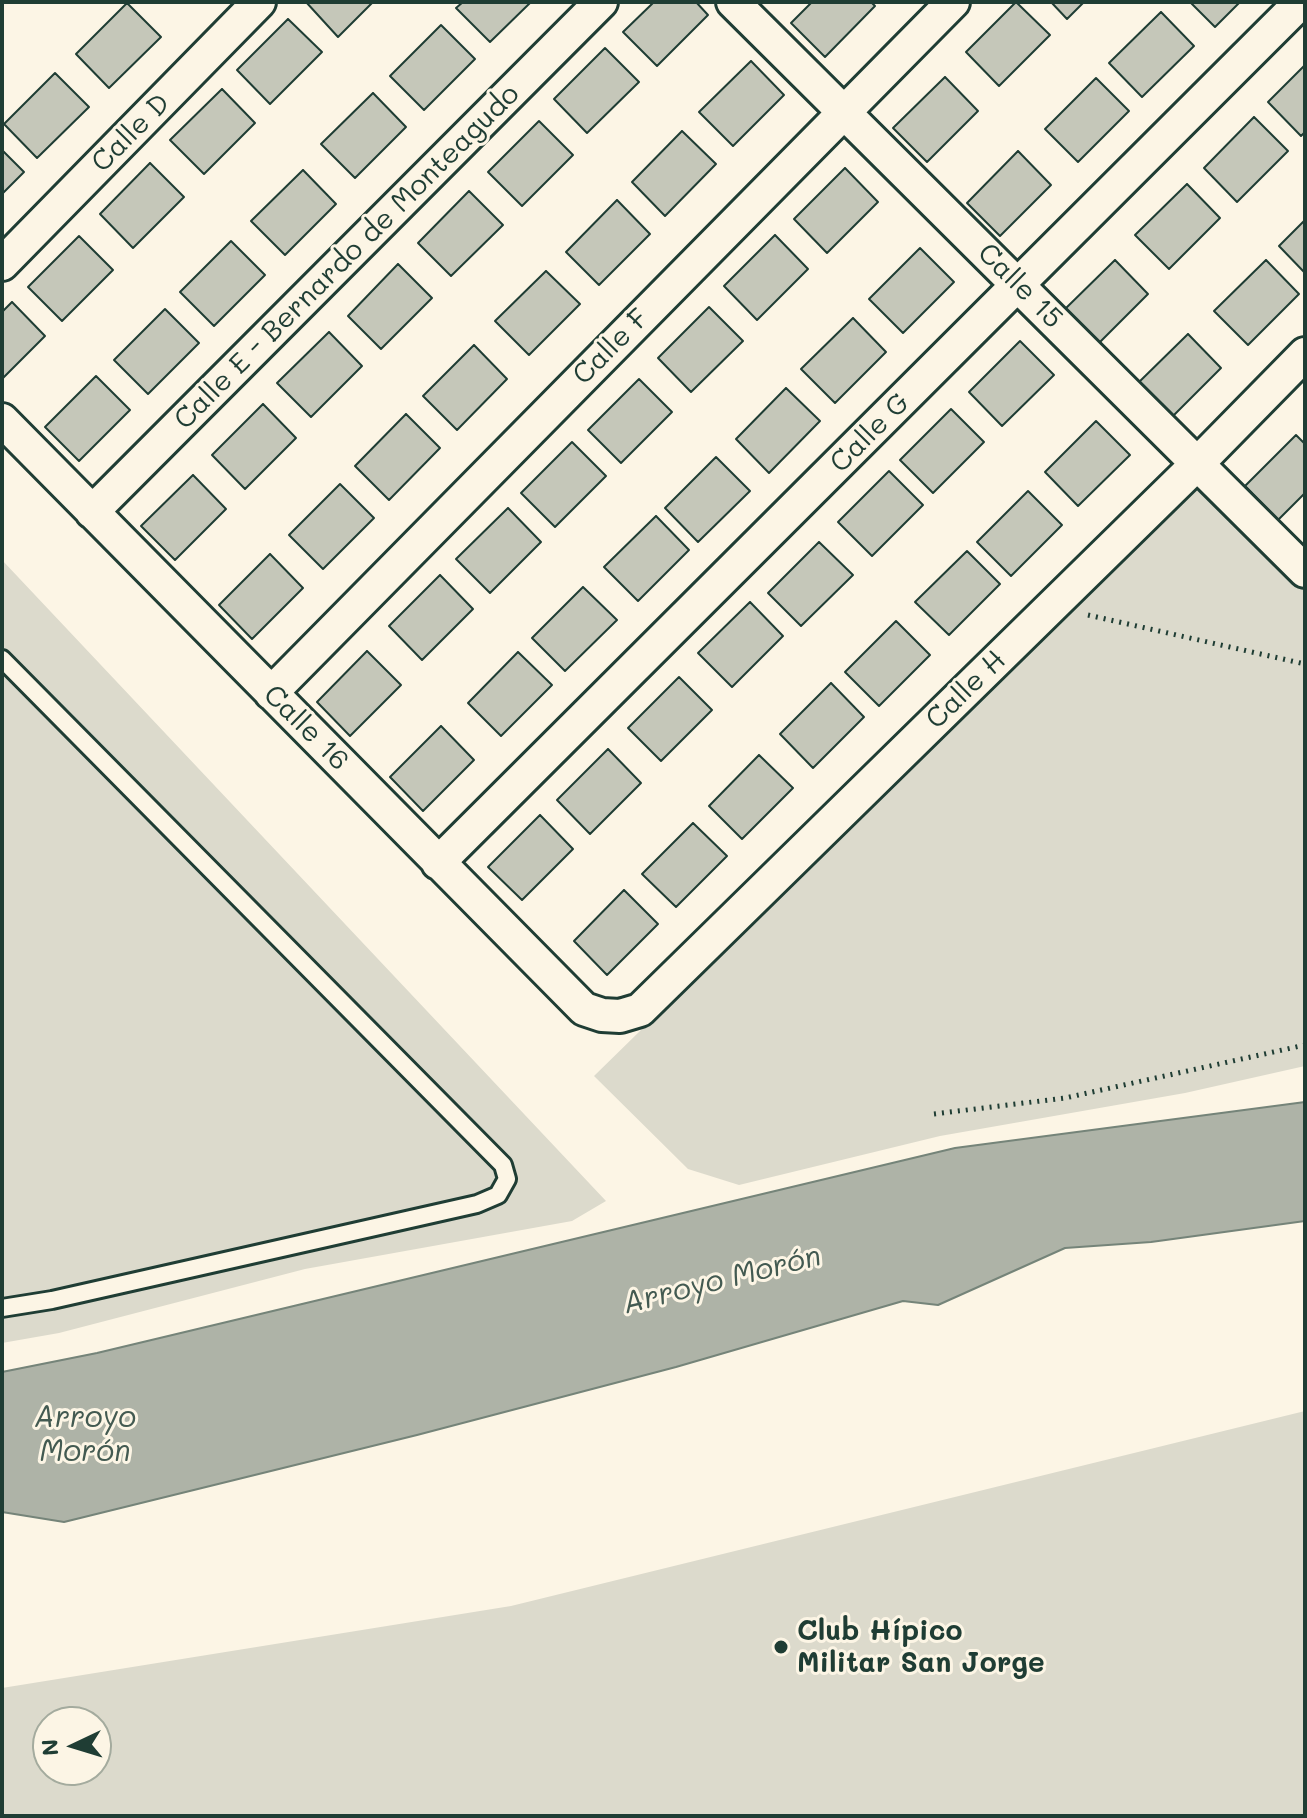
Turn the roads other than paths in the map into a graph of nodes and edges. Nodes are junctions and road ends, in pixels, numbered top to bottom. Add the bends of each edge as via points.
1 (259, 2) edge
2 (601, 2) edge
3 (733, 2) edge
4 (953, 2) edge
5 (1301, 2) edge
6 (844, 110) junction
7 (2, 264) edge
8 (1019, 285) junction
9 (1305, 354) edge
10 (2, 420) edge
11 (1198, 463) junction
12 (92, 512) junction
13 (1305, 571) edge
14 (2, 659) edge
15 (271, 693) junction
16 (438, 863) junction
17 (620, 1016) joint
18 (2, 1308) edge

1 - 7 street, Calle D
2 - 12 street, Calle E - Bernardo de Monteagudo
3 - 6 street, Calle 15
4 - 6 street, Calle F
5 - 8 street, Calle G
6 - 8 street, Calle 15
6 - 15 street, Calle F
8 - 11 street, Calle 15
8 - 16 street, Calle G
9 - 11 street, Calle H
10 - 12 street, Calle 16
11 - 13 street, Calle 15
11 - 17 street, Calle H via 640,1010
12 - 15 street, Calle 16
14 - 18 lane via 503,1165 507,1179 498,1195 477,1204
15 - 16 street, Calle 16
16 - 17 street, Calle 16 via 584,1009

